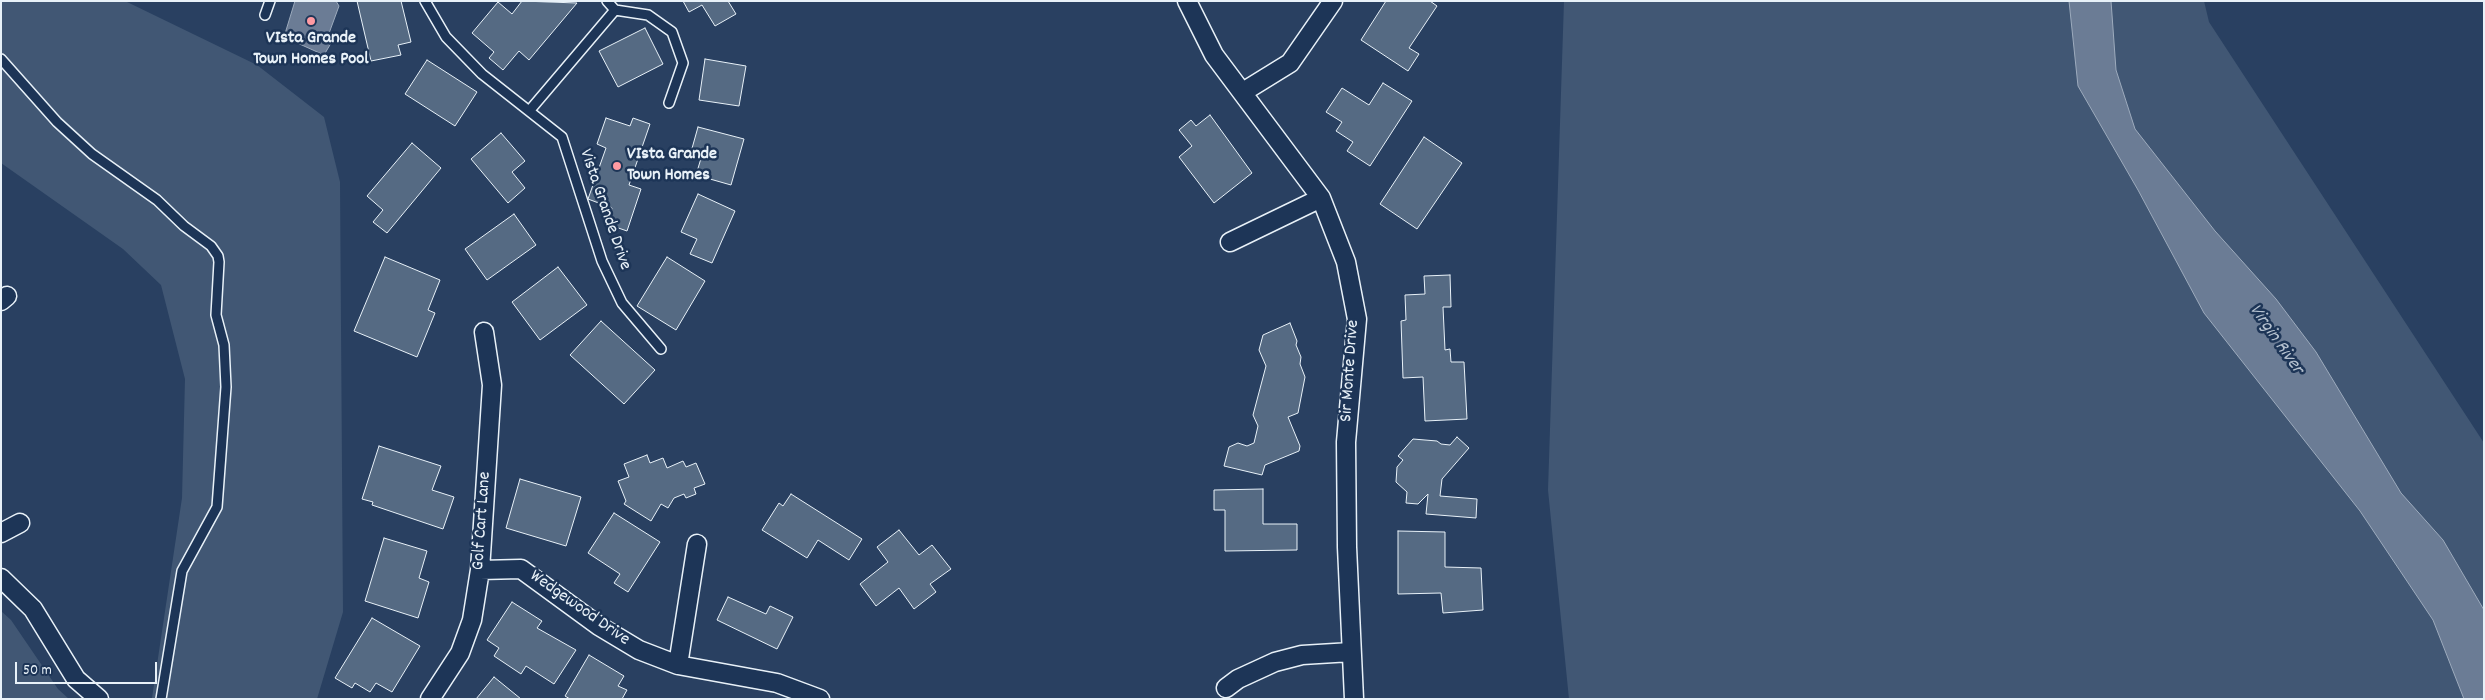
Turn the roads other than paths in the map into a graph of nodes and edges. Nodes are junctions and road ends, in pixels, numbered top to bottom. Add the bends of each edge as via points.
1 (270, 1) edge
2 (425, 1) edge
3 (607, 1) edge
4 (1187, 1) edge
5 (1333, 1) edge
6 (615, 10) junction
7 (265, 15) dead end
8 (1, 58) edge
9 (1243, 92) junction
10 (670, 103) dead end
11 (530, 110) junction
12 (1321, 198) junction
13 (1230, 242) dead end
14 (484, 332) dead end
15 (661, 349) dead end
16 (20, 523) dead end
17 (1, 533) edge
18 (697, 544) dead end
19 (480, 570) junction
20 (1, 578) edge
21 (1351, 652) junction
22 (678, 665) junction
23 (1226, 688) dead end
24 (100, 699) edge
25 (161, 699) edge
26 (430, 699) edge
27 (820, 699) edge
28 (1354, 699) edge

1 - 7 lane
2 - 11 lane, Vista Grande Drive via 446,37 482,74
3 - 6 lane
4 - 9 street, Sir Monte Drive via 1214,55
5 - 9 street via 1290,63
6 - 10 lane via 648,15 672,32 683,63
6 - 11 lane
8 - 25 lane via 57,122 92,154 157,200 211,246 220,262 216,315 224,345 226,387 216,507 182,572
9 - 12 street, Sir Monte Drive
11 - 15 lane, Vista Grande Drive via 562,137 602,261 622,303
12 - 13 street
12 - 21 street, Sir Monte Drive via 1346,262 1357,319 1346,442
14 - 19 street, Golf Cart Lane via 492,385
16 - 17 street
18 - 22 street
19 - 22 street, Wedgewood Drive via 521,569 599,626 639,650
19 - 26 street, Golf Cart Lane via 472,620 460,653
20 - 24 street via 33,609 76,678
21 - 23 street via 1302,655 1274,662
21 - 28 street, Sir Monte Drive
22 - 27 street, Wedgewood Drive via 777,683

